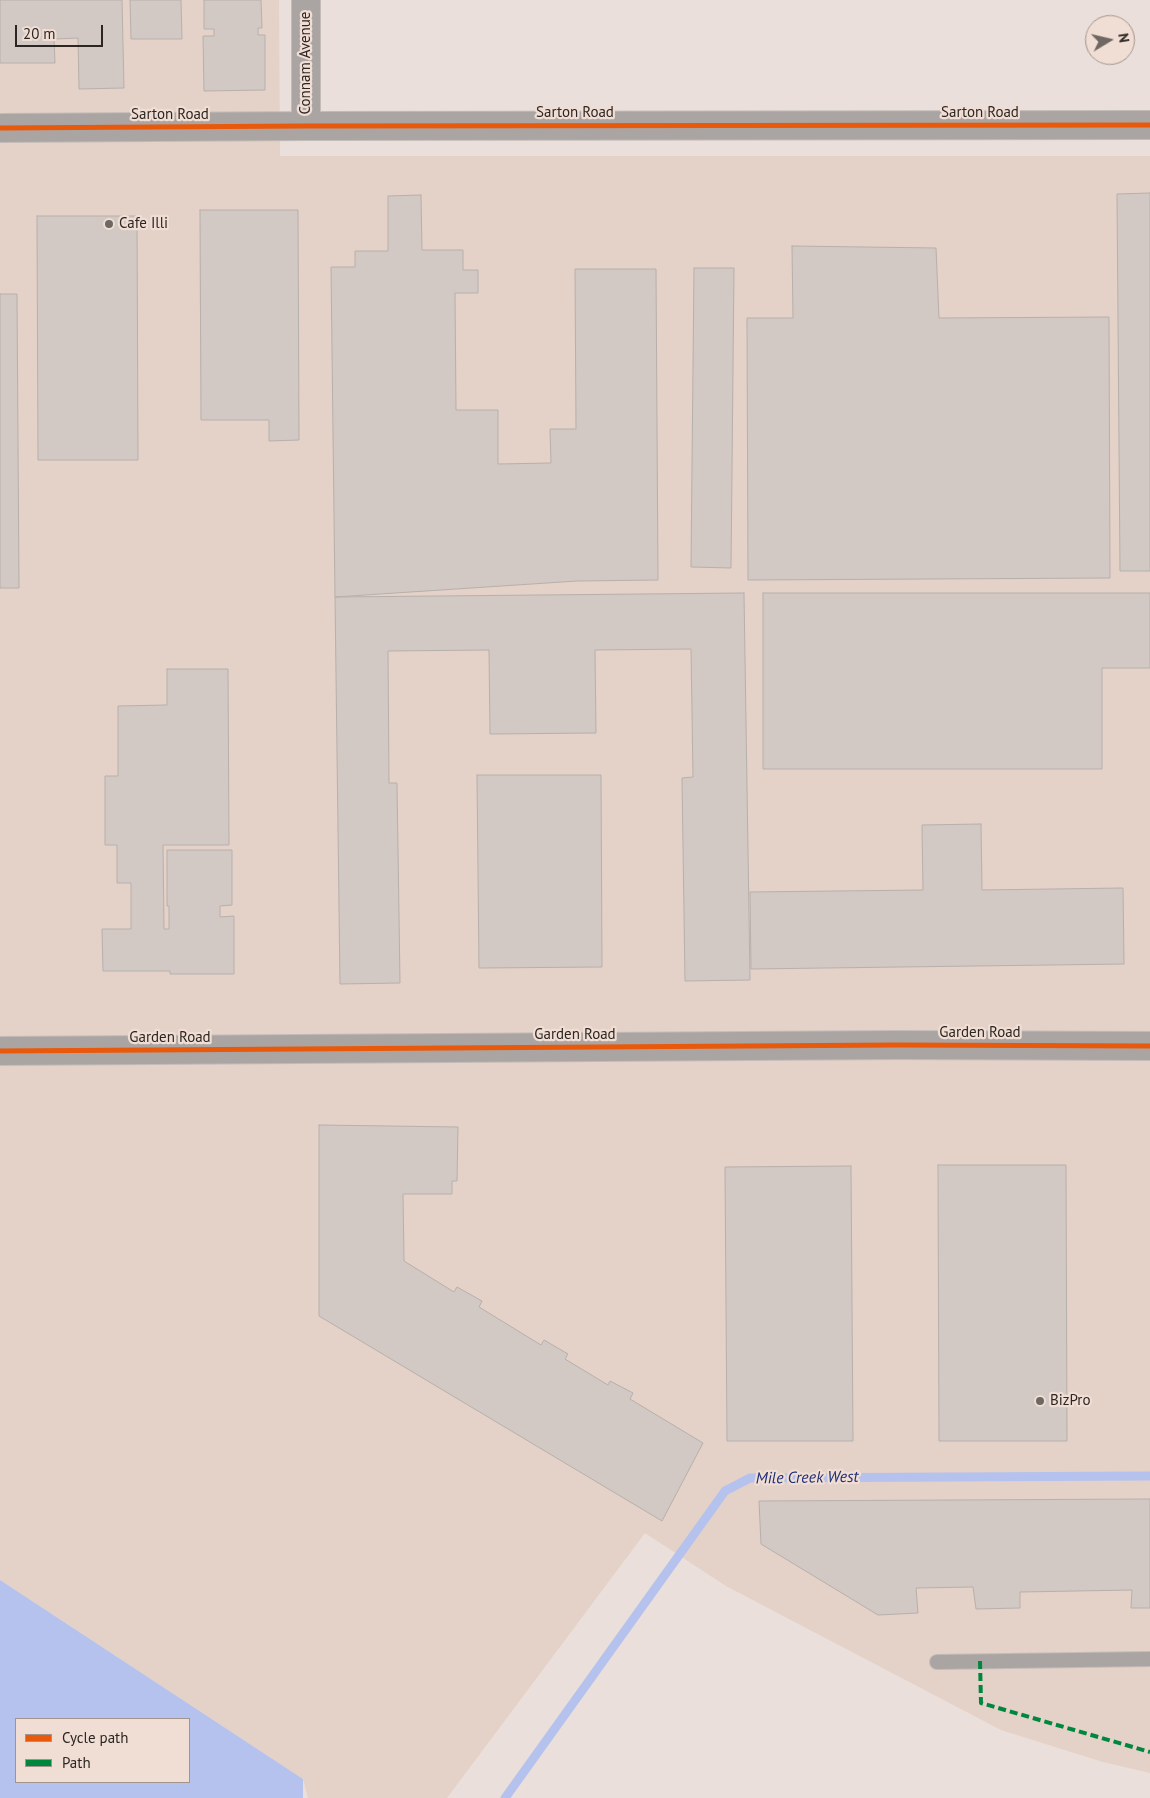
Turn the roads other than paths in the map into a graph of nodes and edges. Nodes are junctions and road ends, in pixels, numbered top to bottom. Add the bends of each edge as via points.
1 (306, 0) edge
2 (1150, 125) edge
3 (306, 126) junction
4 (0, 128) edge
5 (1150, 1046) edge
6 (0, 1051) edge
7 (1150, 1659) edge
8 (937, 1662) dead end

1 - 3 street, Connam Avenue
2 - 3 street, Sarton Road
3 - 4 street, Sarton Road
5 - 6 street, Garden Road
7 - 8 lane

